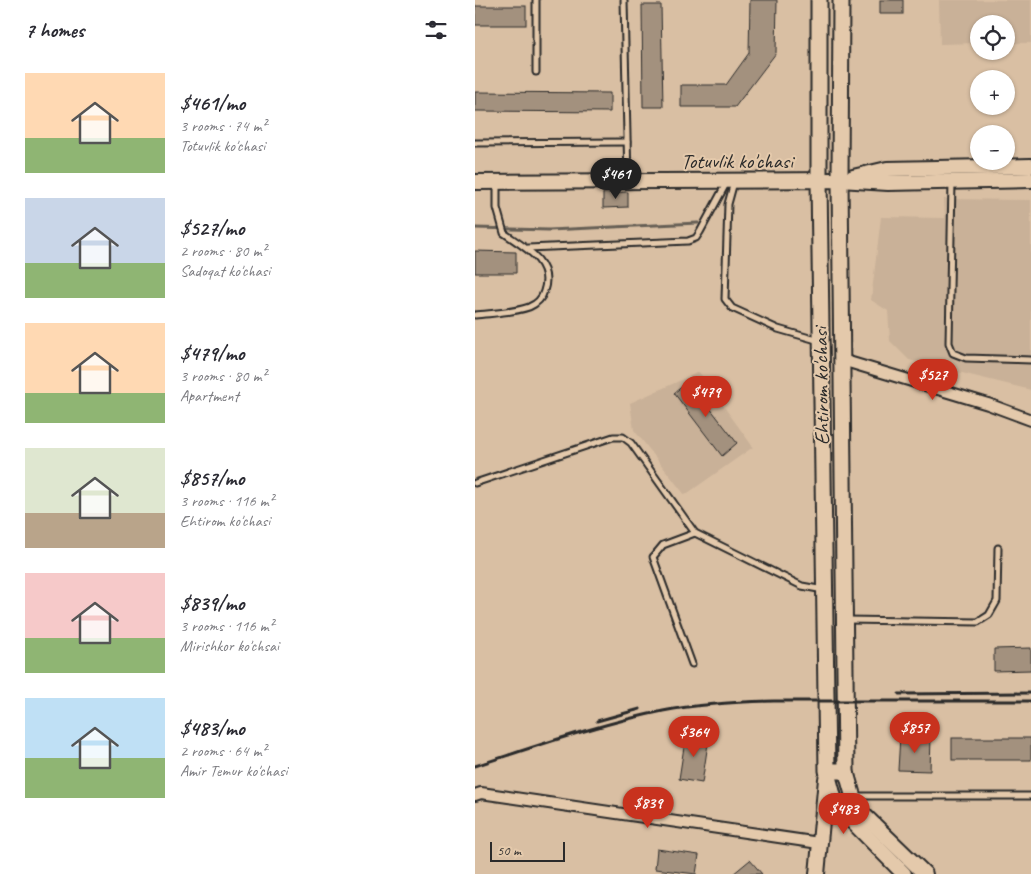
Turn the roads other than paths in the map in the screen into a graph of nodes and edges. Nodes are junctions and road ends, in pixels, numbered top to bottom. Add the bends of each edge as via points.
1 (536, 0) edge
2 (625, 0) edge
3 (819, 0) edge
4 (841, 0) edge
5 (536, 72) dead end
6 (627, 142) junction
7 (475, 143) edge
8 (1031, 166) edge
9 (819, 180) junction
10 (840, 180) junction
11 (1031, 180) edge
12 (627, 181) junction
13 (731, 181) junction
14 (475, 182) edge
15 (497, 182) junction
16 (952, 182) junction
17 (528, 248) junction
18 (475, 314) edge
19 (821, 341) junction
20 (842, 360) junction
21 (1031, 360) edge
22 (1031, 420) edge
23 (475, 483) edge
24 (695, 533) junction
25 (998, 548) dead end
26 (824, 590) junction
27 (844, 620) junction
28 (692, 664) dead end
29 (827, 771) junction
30 (846, 771) junction
31 (475, 795) edge
32 (853, 796) junction
33 (1031, 796) edge
34 (819, 842) junction
35 (817, 874) edge
36 (904, 874) edge
37 (925, 874) edge

1 - 5 lane
2 - 6 lane
3 - 9 main road, Ehtirom ko'chasi
4 - 10 main road, Ehtirom ko'chasi
6 - 7 lane
6 - 12 lane
8 - 10 main road via 887,168
9 - 10 main road, Totuvlik ko'chasi
9 - 13 main road, Totuvlik ko'chasi
9 - 19 main road, Ehtirom ko'chasi
10 - 16 main road
10 - 20 main road, Ehtirom ko'chasi
11 - 16 main road
12 - 13 main road, Totuvlik ko'chasi
12 - 15 main road, Totuvlik ko'chasi
13 - 17 lane via 701,232 688,241
13 - 19 lane via 725,299 732,308 778,329
14 - 15 main road, Totuvlik ko'chasi
15 - 17 lane via 497,208 504,233
16 - 21 lane via 949,343 953,353 966,358
17 - 18 lane via 540,260 545,271 546,284 539,301 529,307
19 - 26 main road, Ehtirom ko'chasi
20 - 22 street
20 - 27 main road, Ehtirom ko'chasi
23 - 24 lane via 613,437 623,437 631,443
24 - 26 lane via 802,586
24 - 28 lane via 663,545 653,557
25 - 27 lane via 997,601 989,615 977,622
26 - 29 main road, Ehtirom ko'chasi
27 - 30 main road, Ehtirom ko'chasi
29 - 30 main road
29 - 34 main road
29 - 36 main road via 834,797 844,814
30 - 32 main road
31 - 34 street via 481,793
32 - 33 lane
32 - 37 main road via 865,816
34 - 35 main road

